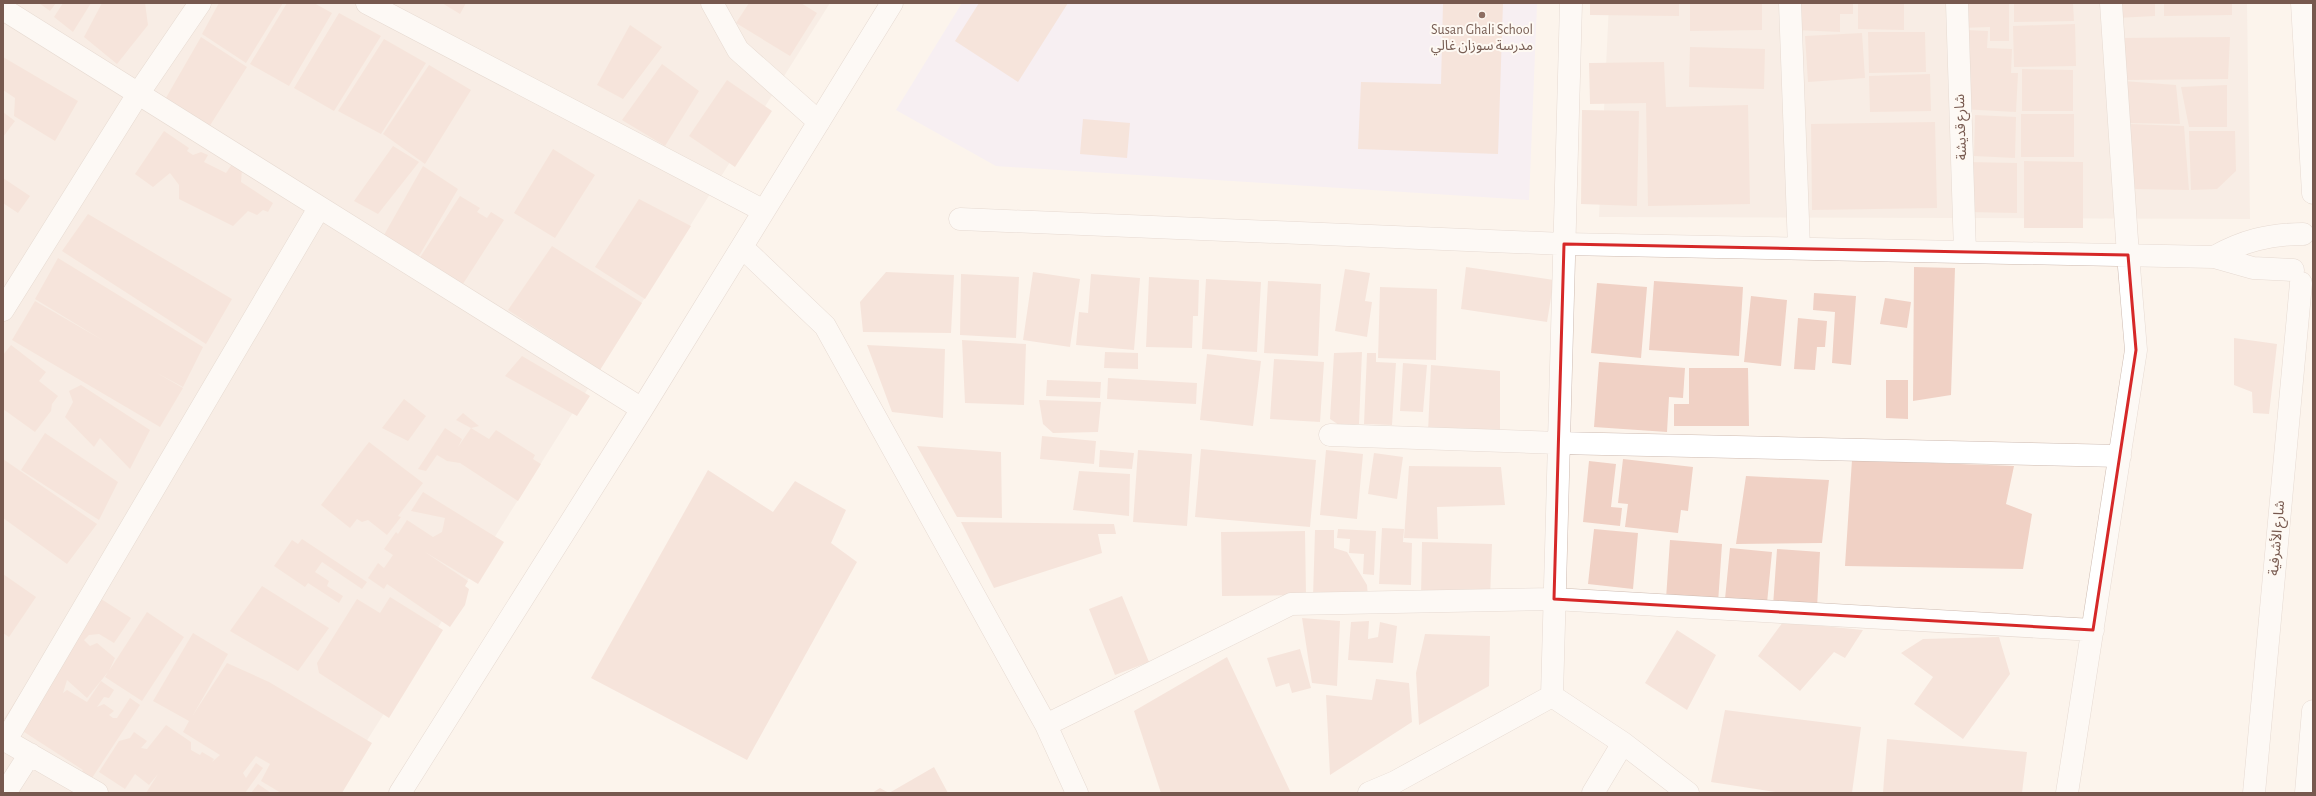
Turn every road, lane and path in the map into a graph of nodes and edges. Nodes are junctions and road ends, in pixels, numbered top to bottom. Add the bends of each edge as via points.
1 (200, 3) edge
2 (367, 3) edge
3 (712, 3) edge
4 (892, 3) edge
5 (1571, 3) edge
6 (1790, 3) edge
7 (1957, 3) edge
8 (2111, 3) edge
9 (2302, 3) edge
10 (3, 9) edge
11 (138, 94) junction
12 (819, 122) junction
13 (2313, 193) edge
14 (319, 208) junction
15 (764, 211) junction
16 (960, 220) dead end
17 (2308, 231) edge
18 (1564, 244) junction
19 (742, 247) junction
20 (1800, 248) junction
21 (1965, 252) junction
22 (2128, 255) junction
23 (2214, 257) junction
24 (2302, 282) edge
25 (3, 310) edge
26 (642, 409) junction
27 (1330, 435) dead end
28 (1559, 443) junction
29 (2120, 456) junction
30 (1554, 599) junction
31 (2093, 630) junction
32 (1552, 696) junction
33 (2313, 711) edge
34 (1046, 725) junction
35 (4, 739) edge
36 (1624, 743) junction
37 (30, 754) junction
38 (1392, 787) edge
39 (5, 793) edge
40 (97, 793) edge
41 (400, 793) edge
42 (1077, 793) edge
43 (1369, 793) edge
44 (1593, 793) edge
45 (1688, 793) edge
46 (2067, 793) edge
47 (2254, 793) edge
48 (2306, 793) edge

1 - 11 street
2 - 15 street
3 - 12 street via 738,50
4 - 12 street
5 - 18 street
6 - 20 street
7 - 21 street, شارع قديشة
8 - 22 street
9 - 13 street
10 - 11 street
11 - 14 street
11 - 25 street
12 - 15 street
14 - 26 street
14 - 35 street
15 - 19 street
16 - 18 street
17 - 23 street via 2256,238
17 - 24 street, شارع الأشرفية via 2295,244 2292,257
18 - 20 street
18 - 28 street
19 - 26 street
19 - 34 street via 825,326
20 - 21 street
21 - 22 street
22 - 23 street
22 - 29 street via 2136,350
23 - 24 street
24 - 47 street, شارع الأشرفية
26 - 41 street
27 - 28 street
28 - 29 street
28 - 30 street
29 - 31 street
30 - 31 street
30 - 32 street
30 - 34 street via 1291,604
31 - 46 street
32 - 36 street
32 - 38 street
33 - 48 street
34 - 42 street
35 - 37 street
36 - 44 street
36 - 45 street
37 - 39 street
37 - 40 street
38 - 43 street

